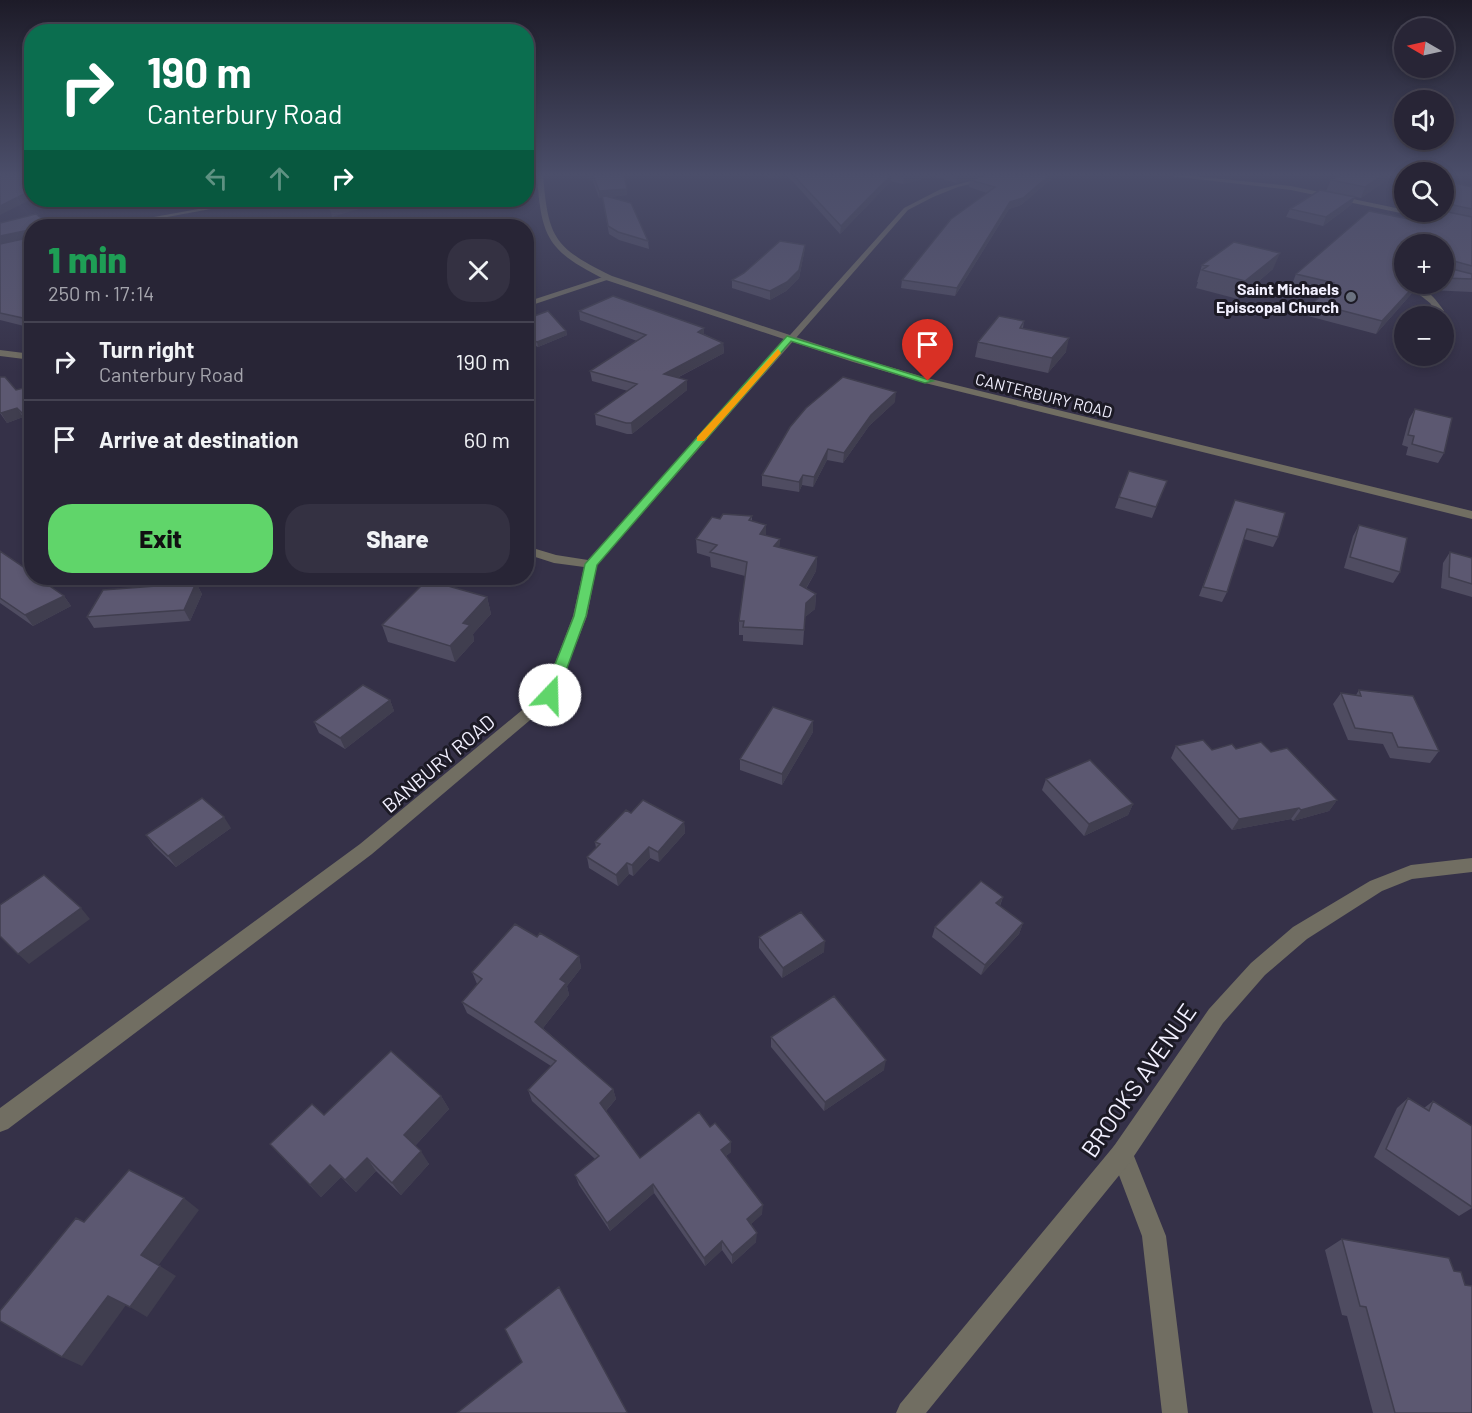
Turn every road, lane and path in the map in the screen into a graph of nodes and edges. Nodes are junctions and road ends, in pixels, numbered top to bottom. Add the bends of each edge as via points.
1 (553, 240) edge
2 (878, 240) edge
3 (609, 278) junction
4 (1423, 294) edge
5 (534, 302) edge
6 (1436, 306) edge
7 (790, 338) junction
8 (0, 353) edge
9 (24, 356) edge
10 (1472, 515) edge
11 (534, 553) edge
12 (591, 564) junction
13 (1472, 865) edge
14 (0, 1120) edge
15 (1122, 1154) junction
16 (909, 1413) edge
17 (1175, 1413) edge

1 - 3 street, CANTERBURY ROAD via 572,259
2 - 7 street, BANBURY ROAD
3 - 5 street
3 - 7 street, CANTERBURY ROAD
4 - 6 street
7 - 10 street, CANTERBURY ROAD via 1015,404
7 - 12 street, BANBURY ROAD
8 - 9 street
11 - 12 street
12 - 14 street, BANBURY ROAD via 580,616 550,695 366,849
13 - 15 street, BROOKS AVENUE via 1411,872 1376,886 1300,933 1258,969 1216,1016
15 - 16 street, BROOKS AVENUE
15 - 17 street via 1155,1236

